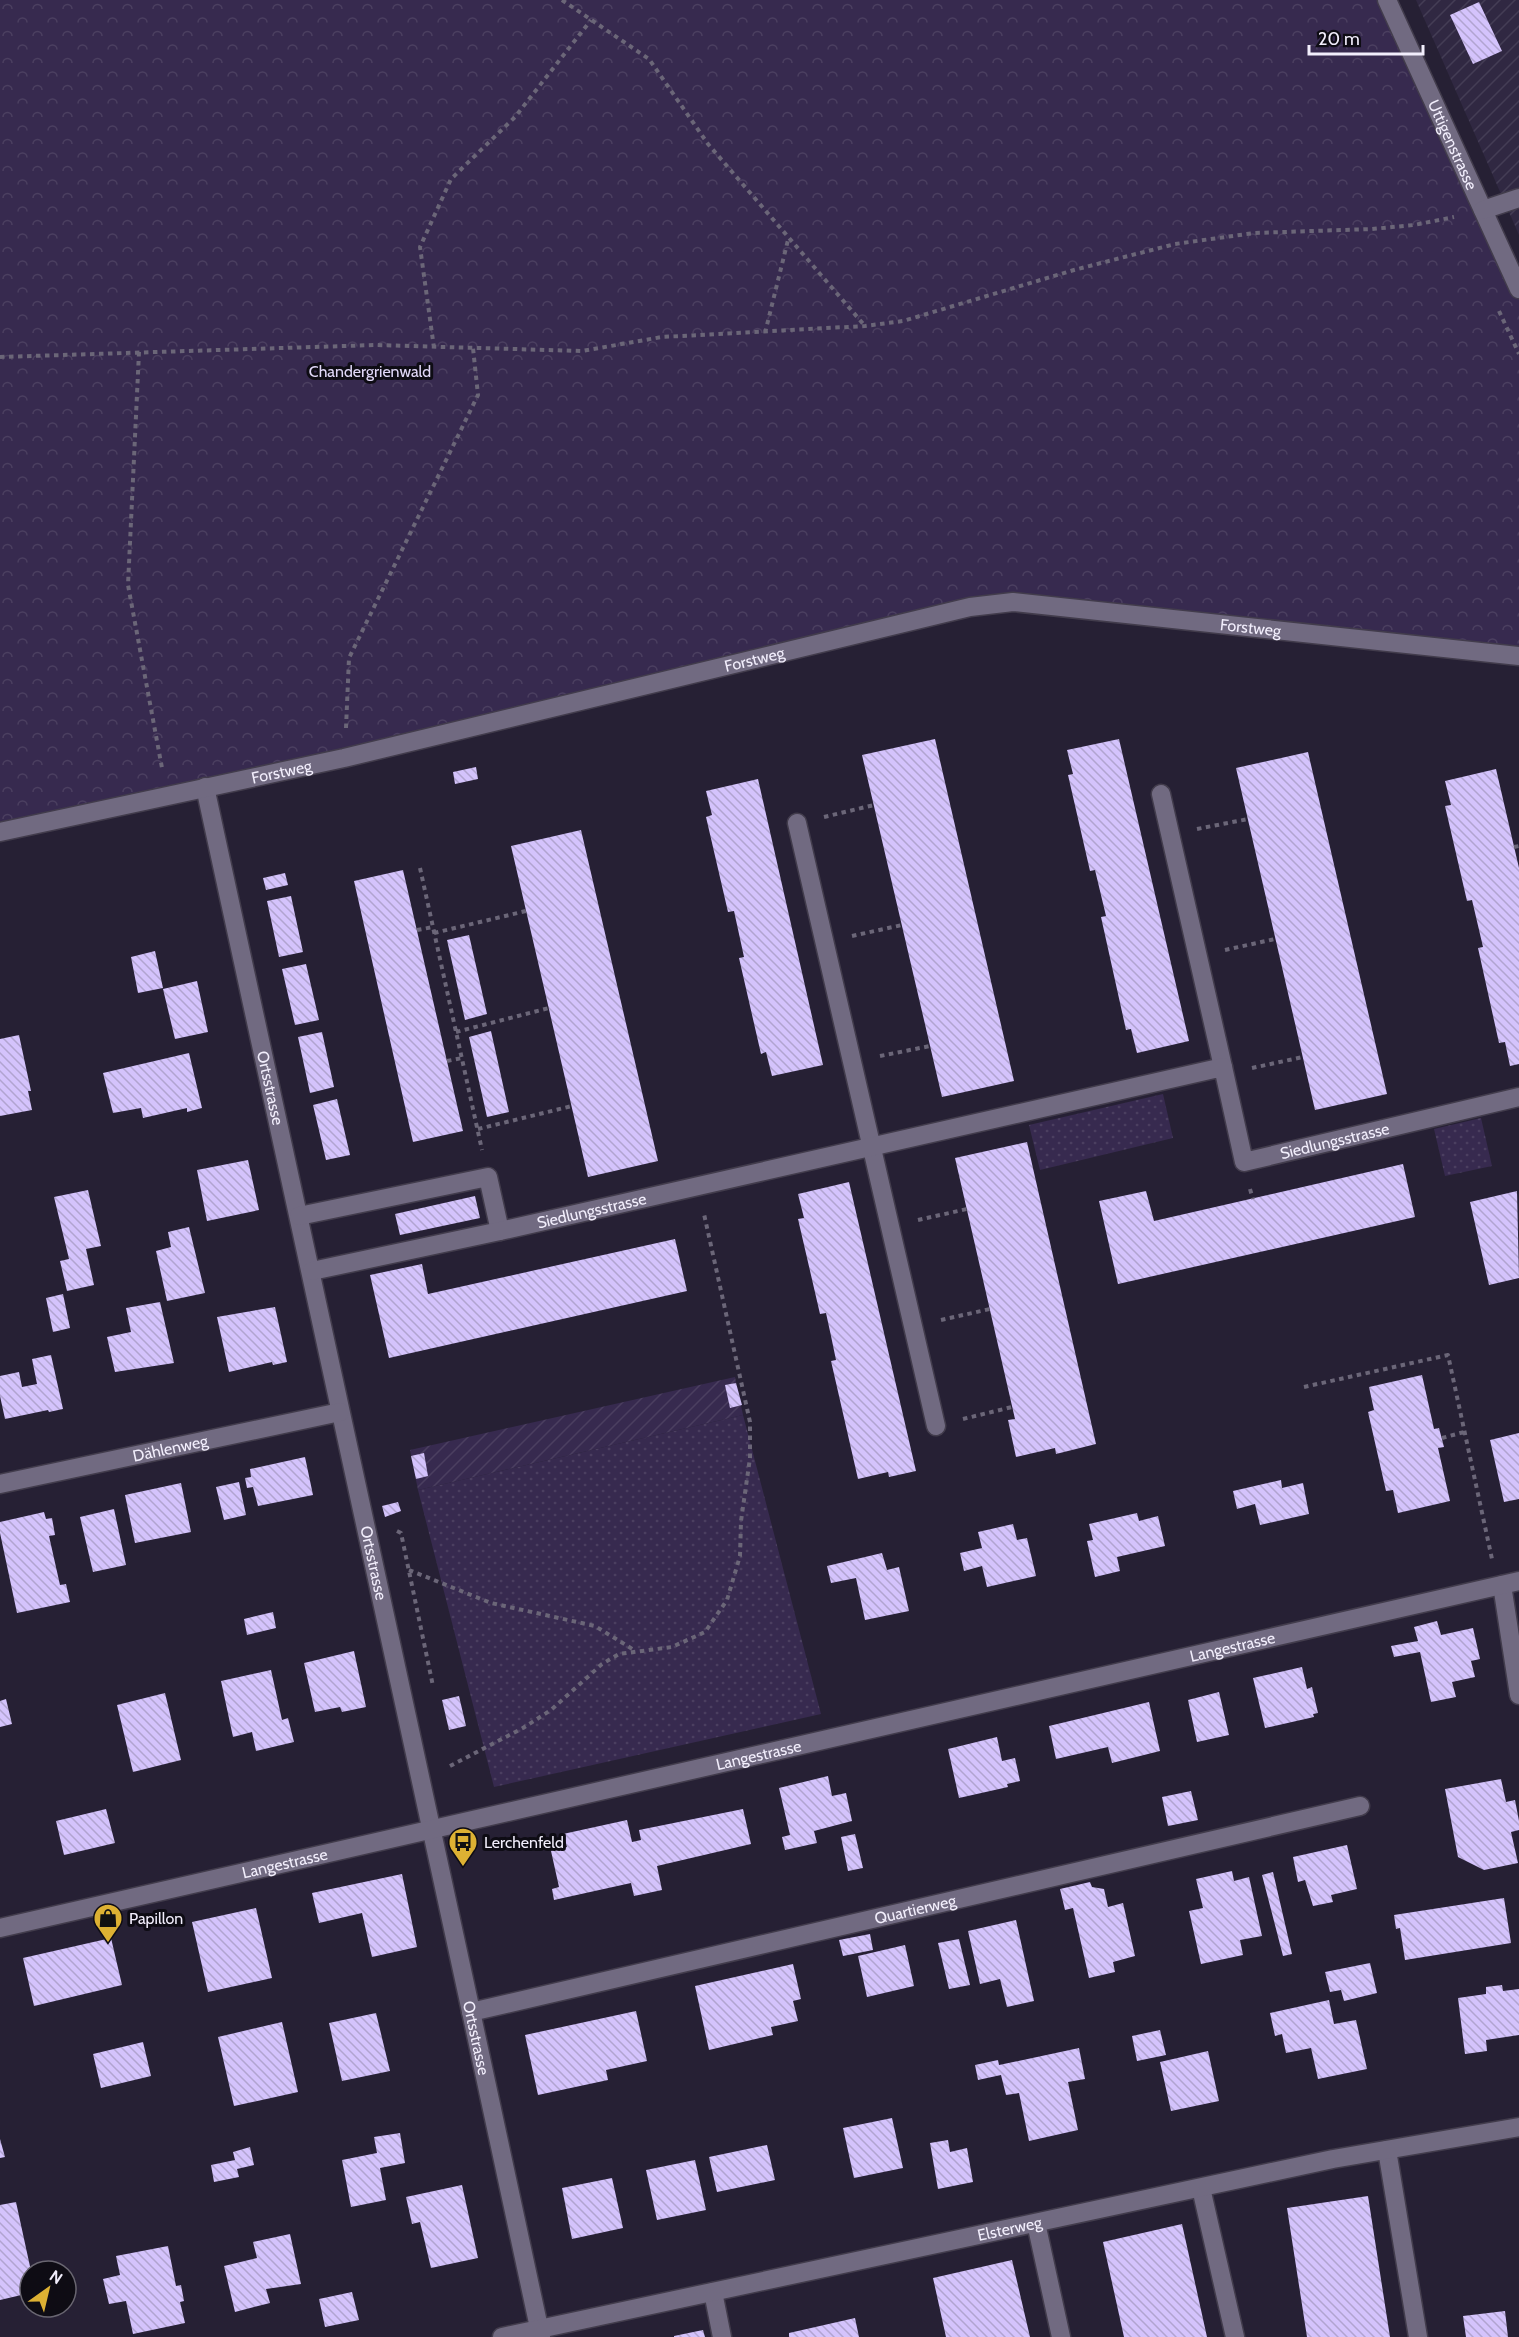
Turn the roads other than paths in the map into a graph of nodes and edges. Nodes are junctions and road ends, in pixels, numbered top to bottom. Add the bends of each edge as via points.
1 (1387, 0) edge
2 (1519, 198) edge
3 (1483, 210) junction
4 (1519, 289) edge
5 (1519, 656) edge
6 (205, 787) junction
7 (1161, 794) dead end
8 (797, 823) road end
9 (0, 832) edge
10 (1224, 1071) junction
11 (1519, 1097) edge
12 (872, 1147) junction
13 (299, 1216) junction
14 (500, 1231) junction
15 (312, 1271) junction
16 (340, 1412) junction
17 (936, 1426) road end
18 (0, 1484) edge
19 (1506, 1584) edge
20 (1519, 1695) edge
21 (1360, 1806) dead end
22 (432, 1829) junction
23 (0, 1928) edge
24 (471, 2012) junction
25 (1519, 2127) edge
26 (1387, 2150) junction
27 (1201, 2188) junction
28 (1036, 2223) junction
29 (713, 2292) junction
30 (540, 2333) edge
31 (502, 2337) edge
32 (722, 2337) edge
33 (1061, 2337) edge
34 (1235, 2337) edge
35 (1418, 2337) edge

1 - 3 street, Uttigenstrasse
2 - 3 street
3 - 4 street, Uttigenstrasse
5 - 6 street, Forstweg via 1013,602 958,609 344,758
6 - 9 street, Forstweg
6 - 13 street, Ortsstrasse
7 - 10 street, Siedlungsstrasse
8 - 12 street
10 - 11 street, Siedlungsstrasse via 1244,1162
10 - 12 street, Siedlungsstrasse
12 - 14 street, Siedlungsstrasse
12 - 17 street
13 - 14 street via 489,1177
13 - 15 street, Ortsstrasse
14 - 15 street, Siedlungsstrasse
15 - 16 street, Ortsstrasse
16 - 18 street, Dählenweg
16 - 22 street, Ortsstrasse
19 - 20 street
19 - 22 street, Langestrasse
21 - 24 street, Quartierweg
22 - 23 street, Langestrasse
22 - 24 street, Ortsstrasse
24 - 30 street, Ortsstrasse
25 - 26 street, Elsterweg
26 - 27 street, Elsterweg
26 - 35 street
27 - 28 street, Elsterweg
27 - 34 street
28 - 29 street, Elsterweg
28 - 33 street
29 - 30 street, Elsterweg
29 - 32 street
30 - 31 street, Elsterweg

